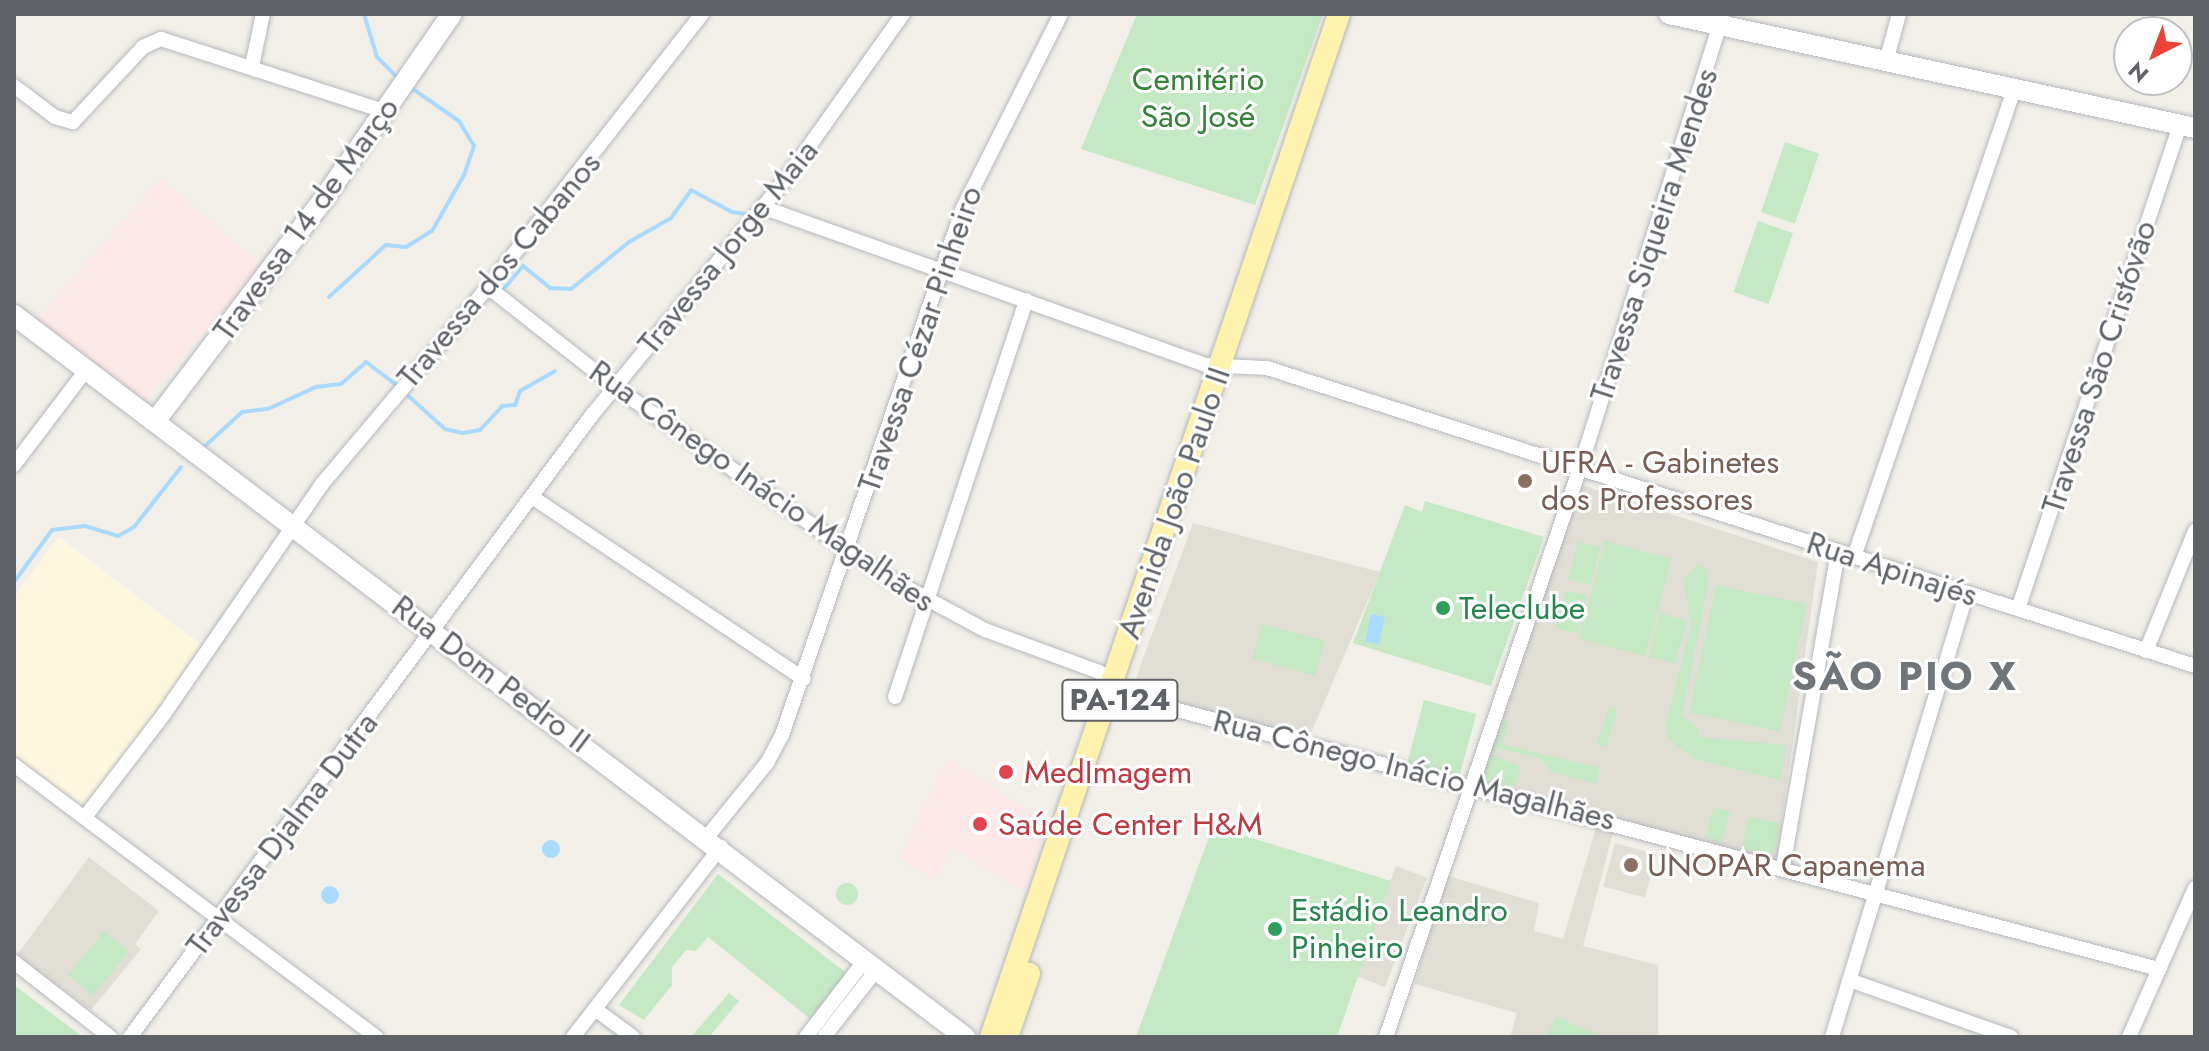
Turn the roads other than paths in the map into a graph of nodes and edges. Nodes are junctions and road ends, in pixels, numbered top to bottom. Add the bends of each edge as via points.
1 (263, 14) edge
2 (452, 14) edge
3 (702, 14) edge
4 (903, 14) edge
5 (1061, 14) edge
6 (1339, 14) edge
7 (1355, 14) edge
8 (1669, 14) edge
9 (1899, 14) edge
10 (1721, 19) edge
11 (1886, 62) junction
12 (252, 66) junction
13 (14, 86) edge
14 (1322, 88) junction
15 (2014, 89) junction
16 (387, 112) junction
17 (2187, 126) edge
18 (762, 207) junction
19 (940, 270) junction
20 (488, 287) junction
21 (1026, 300) junction
22 (14, 315) edge
23 (1229, 365) junction
24 (86, 370) junction
25 (615, 387) junction
26 (156, 420) junction
27 (14, 465) edge
28 (1580, 468) junction
29 (532, 497) junction
30 (293, 523) junction
31 (2195, 531) edge
32 (847, 552) junction
33 (1838, 552) junction
34 (1854, 557) junction
35 (1967, 594) junction
36 (928, 603) junction
37 (2018, 609) junction
38 (434, 630) junction
39 (2146, 651) junction
40 (2195, 666) edge
41 (804, 679) junction
42 (1118, 686) junction
43 (895, 697) dead end
44 (14, 765) edge
45 (1470, 784) junction
46 (85, 817) junction
47 (714, 842) junction
48 (1783, 867) junction
49 (2195, 888) edge
50 (1879, 891) junction
51 (219, 919) junction
52 (14, 962) edge
53 (871, 965) junction
54 (2159, 969) junction
55 (1849, 980) junction
56 (595, 1009) junction
57 (2004, 1036) edge
58 (110, 1037) edge
59 (130, 1037) edge
60 (376, 1037) edge
61 (573, 1037) edge
62 (633, 1037) edge
63 (806, 1037) edge
64 (824, 1037) edge
65 (965, 1037) edge
66 (991, 1037) edge
67 (1007, 1037) edge
68 (1386, 1037) edge
69 (1832, 1037) edge
70 (2129, 1037) edge

1 - 12 street
2 - 16 street, Travessa 14 de Março
3 - 20 street, Travessa dos Cabanos
4 - 18 street, Travessa Jorge Maia
5 - 19 street, Travessa Cézar Pinheiro via 975,178
6 - 14 main road, Avenida João Paulo II / PA-124
7 - 14 main road, Avenida João Paulo II / PA-124
8 - 10 street
9 - 11 street
10 - 11 street
10 - 28 street, Travessa Siqueira Mendes
11 - 15 street
12 - 13 street via 171,41 152,41 73,122 55,117
12 - 16 street
14 - 23 main road, Avenida João Paulo II / PA-124
15 - 17 street
15 - 34 street
16 - 26 street, Travessa 14 de Março
17 - 37 street, Travessa São Cristóvão
18 - 19 street, Rua Apinajés
18 - 25 street, Travessa Jorge Maia
19 - 21 street, Rua Apinajés
19 - 32 street, Travessa Cézar Pinheiro
20 - 25 street, Rua Cônego Inácio Magalhães
20 - 30 street, Travessa dos Cabanos
21 - 23 street, Rua Apinajés
21 - 36 street
22 - 24 street, Rua Dom Pedro II
23 - 28 street, Rua Apinajés via 1267,368
23 - 42 main road, Avenida João Paulo II / PA-124
24 - 26 street, Rua Dom Pedro II
24 - 27 street
25 - 29 street, Travessa Jorge Maia
25 - 32 street, Rua Cônego Inácio Magalhães
26 - 30 street, Rua Dom Pedro II
28 - 33 street, Rua Apinajés
28 - 45 street, Travessa Siqueira Mendes
29 - 38 street, Travessa Jorge Maia
29 - 41 street
30 - 38 street, Rua Dom Pedro II
30 - 46 street, Travessa dos Cabanos via 173,703
31 - 39 street
32 - 36 street, Rua Cônego Inácio Magalhães
32 - 41 street, Travessa Cézar Pinheiro
33 - 34 street, Rua Apinajés
33 - 48 street
34 - 35 street, Rua Apinajés
35 - 37 street, Rua Apinajés
35 - 50 street
36 - 42 street, Rua Cônego Inácio Magalhães
36 - 43 street
37 - 39 street, Rua Apinajés
38 - 47 street, Rua Dom Pedro II
38 - 51 street, Travessa Djalma Dutra
39 - 40 street, Rua Apinajés
41 - 47 street, Travessa Cézar Pinheiro via 773,754
42 - 45 street, Rua Cônego Inácio Magalhães via 1143,701
42 - 66 main road, Avenida João Paulo II / PA-124
42 - 67 main road, Avenida João Paulo II / PA-124
44 - 46 street
45 - 48 street, Rua Cônego Inácio Magalhães
45 - 68 street, Travessa Siqueira Mendes
46 - 51 street
47 - 53 street, Rua Dom Pedro II
47 - 56 street, Travessa Cézar Pinheiro
48 - 50 street, Rua Cônego Inácio Magalhães
49 - 54 street
50 - 54 street, Rua Cônego Inácio Magalhães
50 - 55 street
51 - 59 street, Travessa Djalma Dutra
51 - 60 street
52 - 58 street
53 - 63 street
53 - 64 street
53 - 65 street, Rua Dom Pedro II
54 - 70 street
55 - 57 street
55 - 69 street
56 - 61 street, Travessa Cézar Pinheiro
56 - 62 street

